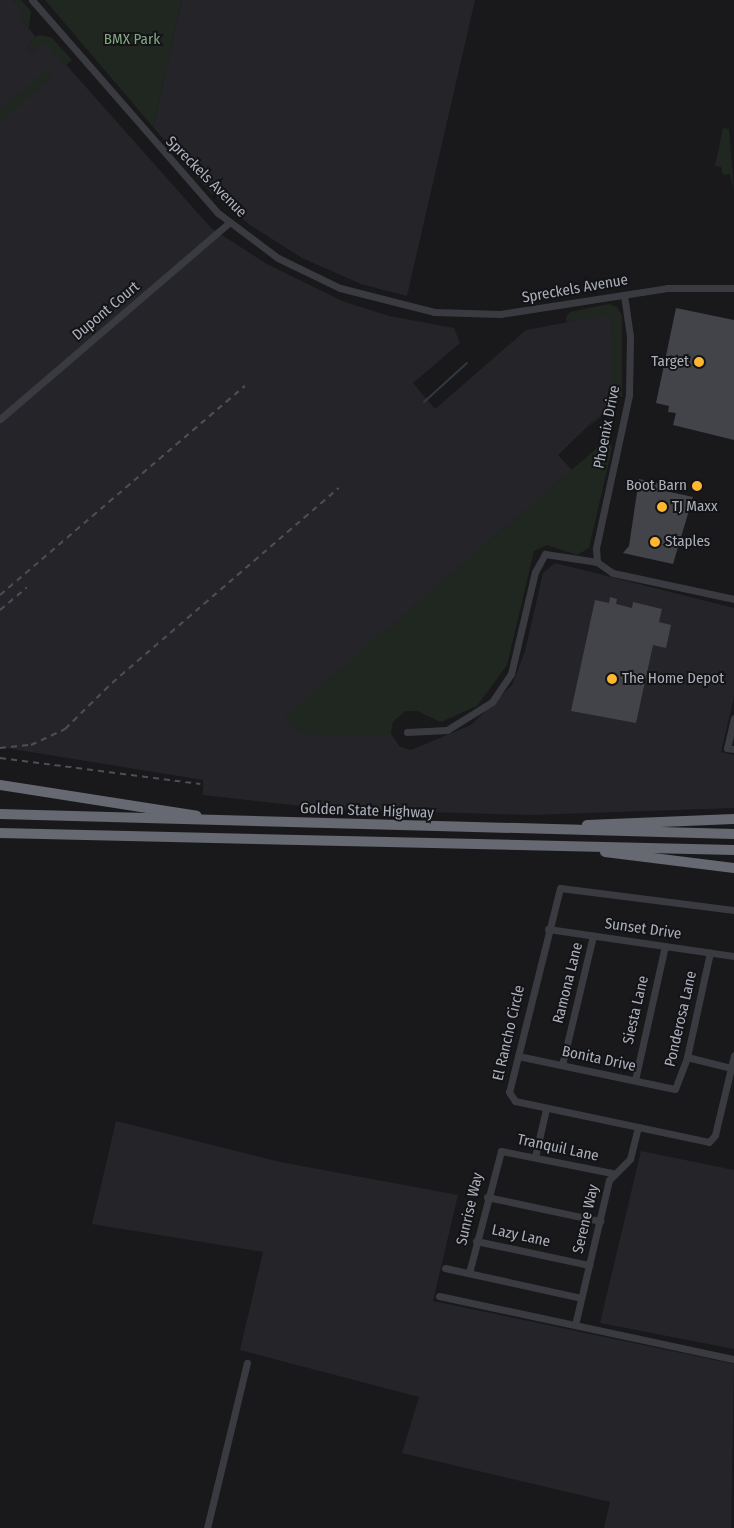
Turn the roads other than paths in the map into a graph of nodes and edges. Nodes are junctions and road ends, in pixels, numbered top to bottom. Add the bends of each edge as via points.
1 (32, 0) edge
2 (229, 222) junction
3 (734, 288) edge
4 (624, 295) junction
5 (0, 420) edge
6 (596, 562) junction
7 (734, 599) edge
8 (734, 718) edge
9 (408, 732) dead end
10 (731, 748) edge
11 (0, 785) edge
12 (0, 814) edge
13 (734, 819) edge
14 (235, 822) junction
15 (469, 828) junction
16 (0, 833) edge
17 (734, 834) edge
18 (539, 844) junction
19 (734, 850) edge
20 (734, 868) edge
21 (734, 910) edge
22 (548, 929) junction
23 (593, 936) junction
24 (665, 946) junction
25 (710, 952) junction
26 (734, 956) edge
27 (734, 1055) edge
28 (518, 1056) junction
29 (687, 1057) junction
30 (562, 1065) junction
31 (731, 1068) junction
32 (635, 1080) junction
33 (675, 1088) joint
34 (724, 1097) junction
35 (734, 1099) edge
36 (546, 1109) junction
37 (638, 1127) junction
38 (499, 1153) joint
39 (535, 1157) junction
40 (612, 1173) junction
41 (487, 1197) junction
42 (600, 1221) junction
43 (476, 1241) junction
44 (589, 1265) junction
45 (446, 1268) dead end
46 (469, 1273) junction
47 (439, 1296) dead end
48 (581, 1298) junction
49 (575, 1325) junction
50 (734, 1359) edge
51 (247, 1363) dead end
52 (208, 1528) edge

1 - 2 street, Spreckels Avenue via 182,176
2 - 4 street, Spreckels Avenue via 305,272 340,288 408,308 509,314
2 - 5 street, Dupont Court
3 - 4 street, Spreckels Avenue via 667,288
4 - 6 street, Phoenix Drive via 630,336 629,395 596,548
6 - 7 street via 613,573
6 - 9 street via 545,554 535,572 510,674 492,702 447,730
8 - 10 street
11 - 14 highway
12 - 14 highway, Golden State Highway
13 - 15 highway
14 - 15 highway, Golden State Highway
15 - 17 highway, Golden State Highway
16 - 18 highway, Golden State Highway
18 - 19 highway, Golden State Highway
18 - 20 highway
21 - 22 street, El Rancho Circle via 565,886 556,894
22 - 23 street, Sunset Drive
22 - 28 street, El Rancho Circle
23 - 24 street, Sunset Drive
23 - 30 street, Ramona Lane
24 - 25 street, Sunset Drive
24 - 32 street, Siesta Lane
25 - 26 street, Sunset Drive
25 - 29 street, Ponderosa Lane
27 - 31 street, El Rancho Circle
28 - 30 street, Bonita Drive
28 - 36 street, El Rancho Circle via 510,1098
29 - 31 street
29 - 33 street, Ponderosa Lane
30 - 32 street, Bonita Drive
31 - 34 street, El Rancho Circle
32 - 33 street, Bonita Drive
34 - 35 street
34 - 37 street, El Rancho Circle via 715,1136 709,1142
36 - 37 street, El Rancho Circle
36 - 39 street
37 - 40 street, Serene Way via 630,1159
38 - 39 street, Tranquil Lane
38 - 41 street, Sunrise Way
39 - 40 street, Tranquil Lane
40 - 42 street, Serene Way
41 - 42 street
41 - 43 street, Sunrise Way
42 - 44 street, Serene Way
43 - 44 street, Lazy Lane
43 - 46 street, Sunrise Way
44 - 48 street, Serene Way
45 - 46 street
46 - 48 street
47 - 49 street
48 - 49 street, Serene Way
49 - 50 street
51 - 52 street

